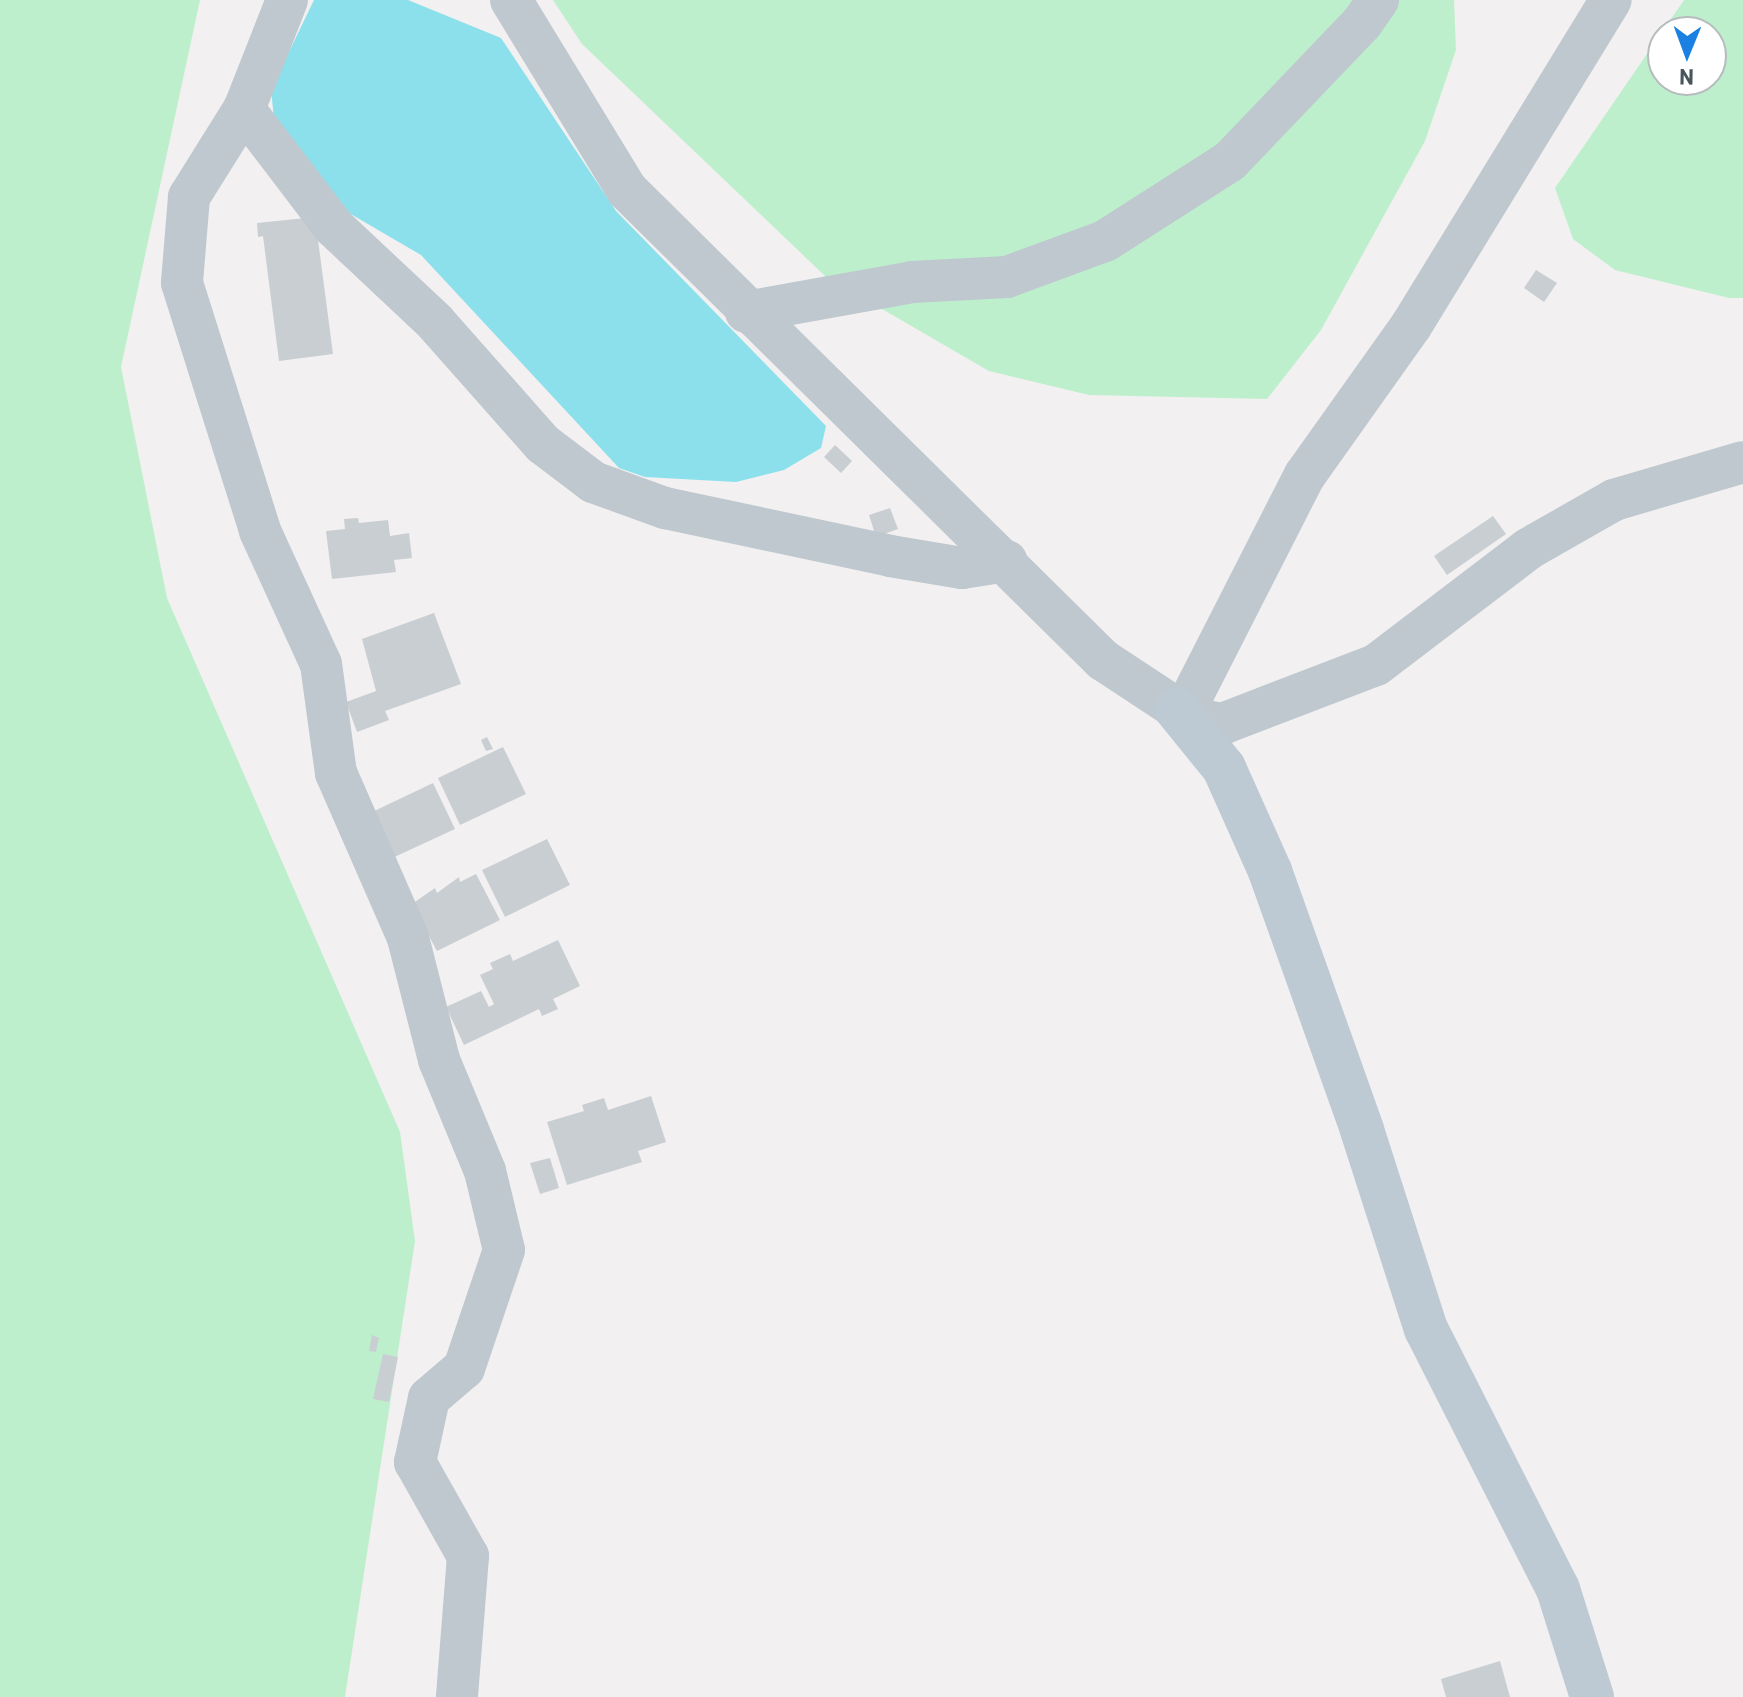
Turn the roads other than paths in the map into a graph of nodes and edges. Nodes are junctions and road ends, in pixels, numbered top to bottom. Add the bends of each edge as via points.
1 (287, 0) edge
2 (1378, 0) edge
3 (1611, 0) edge
4 (511, 1) edge
5 (244, 109) junction
6 (746, 312) junction
7 (1743, 462) edge
8 (1006, 561) junction
9 (1180, 712) junction
10 (457, 1697) edge
11 (1592, 1697) edge

1 - 5 street
2 - 6 street via 1230,161 1105,241 1007,277 912,282
3 - 9 street via 1411,326 1305,475
4 - 6 street via 627,190
5 - 8 street via 334,227 435,322 543,444 593,482 665,508 890,556 962,568
5 - 10 street via 189,197 182,283 260,531 321,664 336,773 408,938 439,1060 485,1171 504,1250 464,1368 429,1398 415,1462 468,1556
6 - 8 street
7 - 9 street via 1614,500 1528,549 1376,665 1222,724
8 - 9 street via 1103,660
9 - 11 street via 1224,768 1270,871 1426,1329 1558,1589

